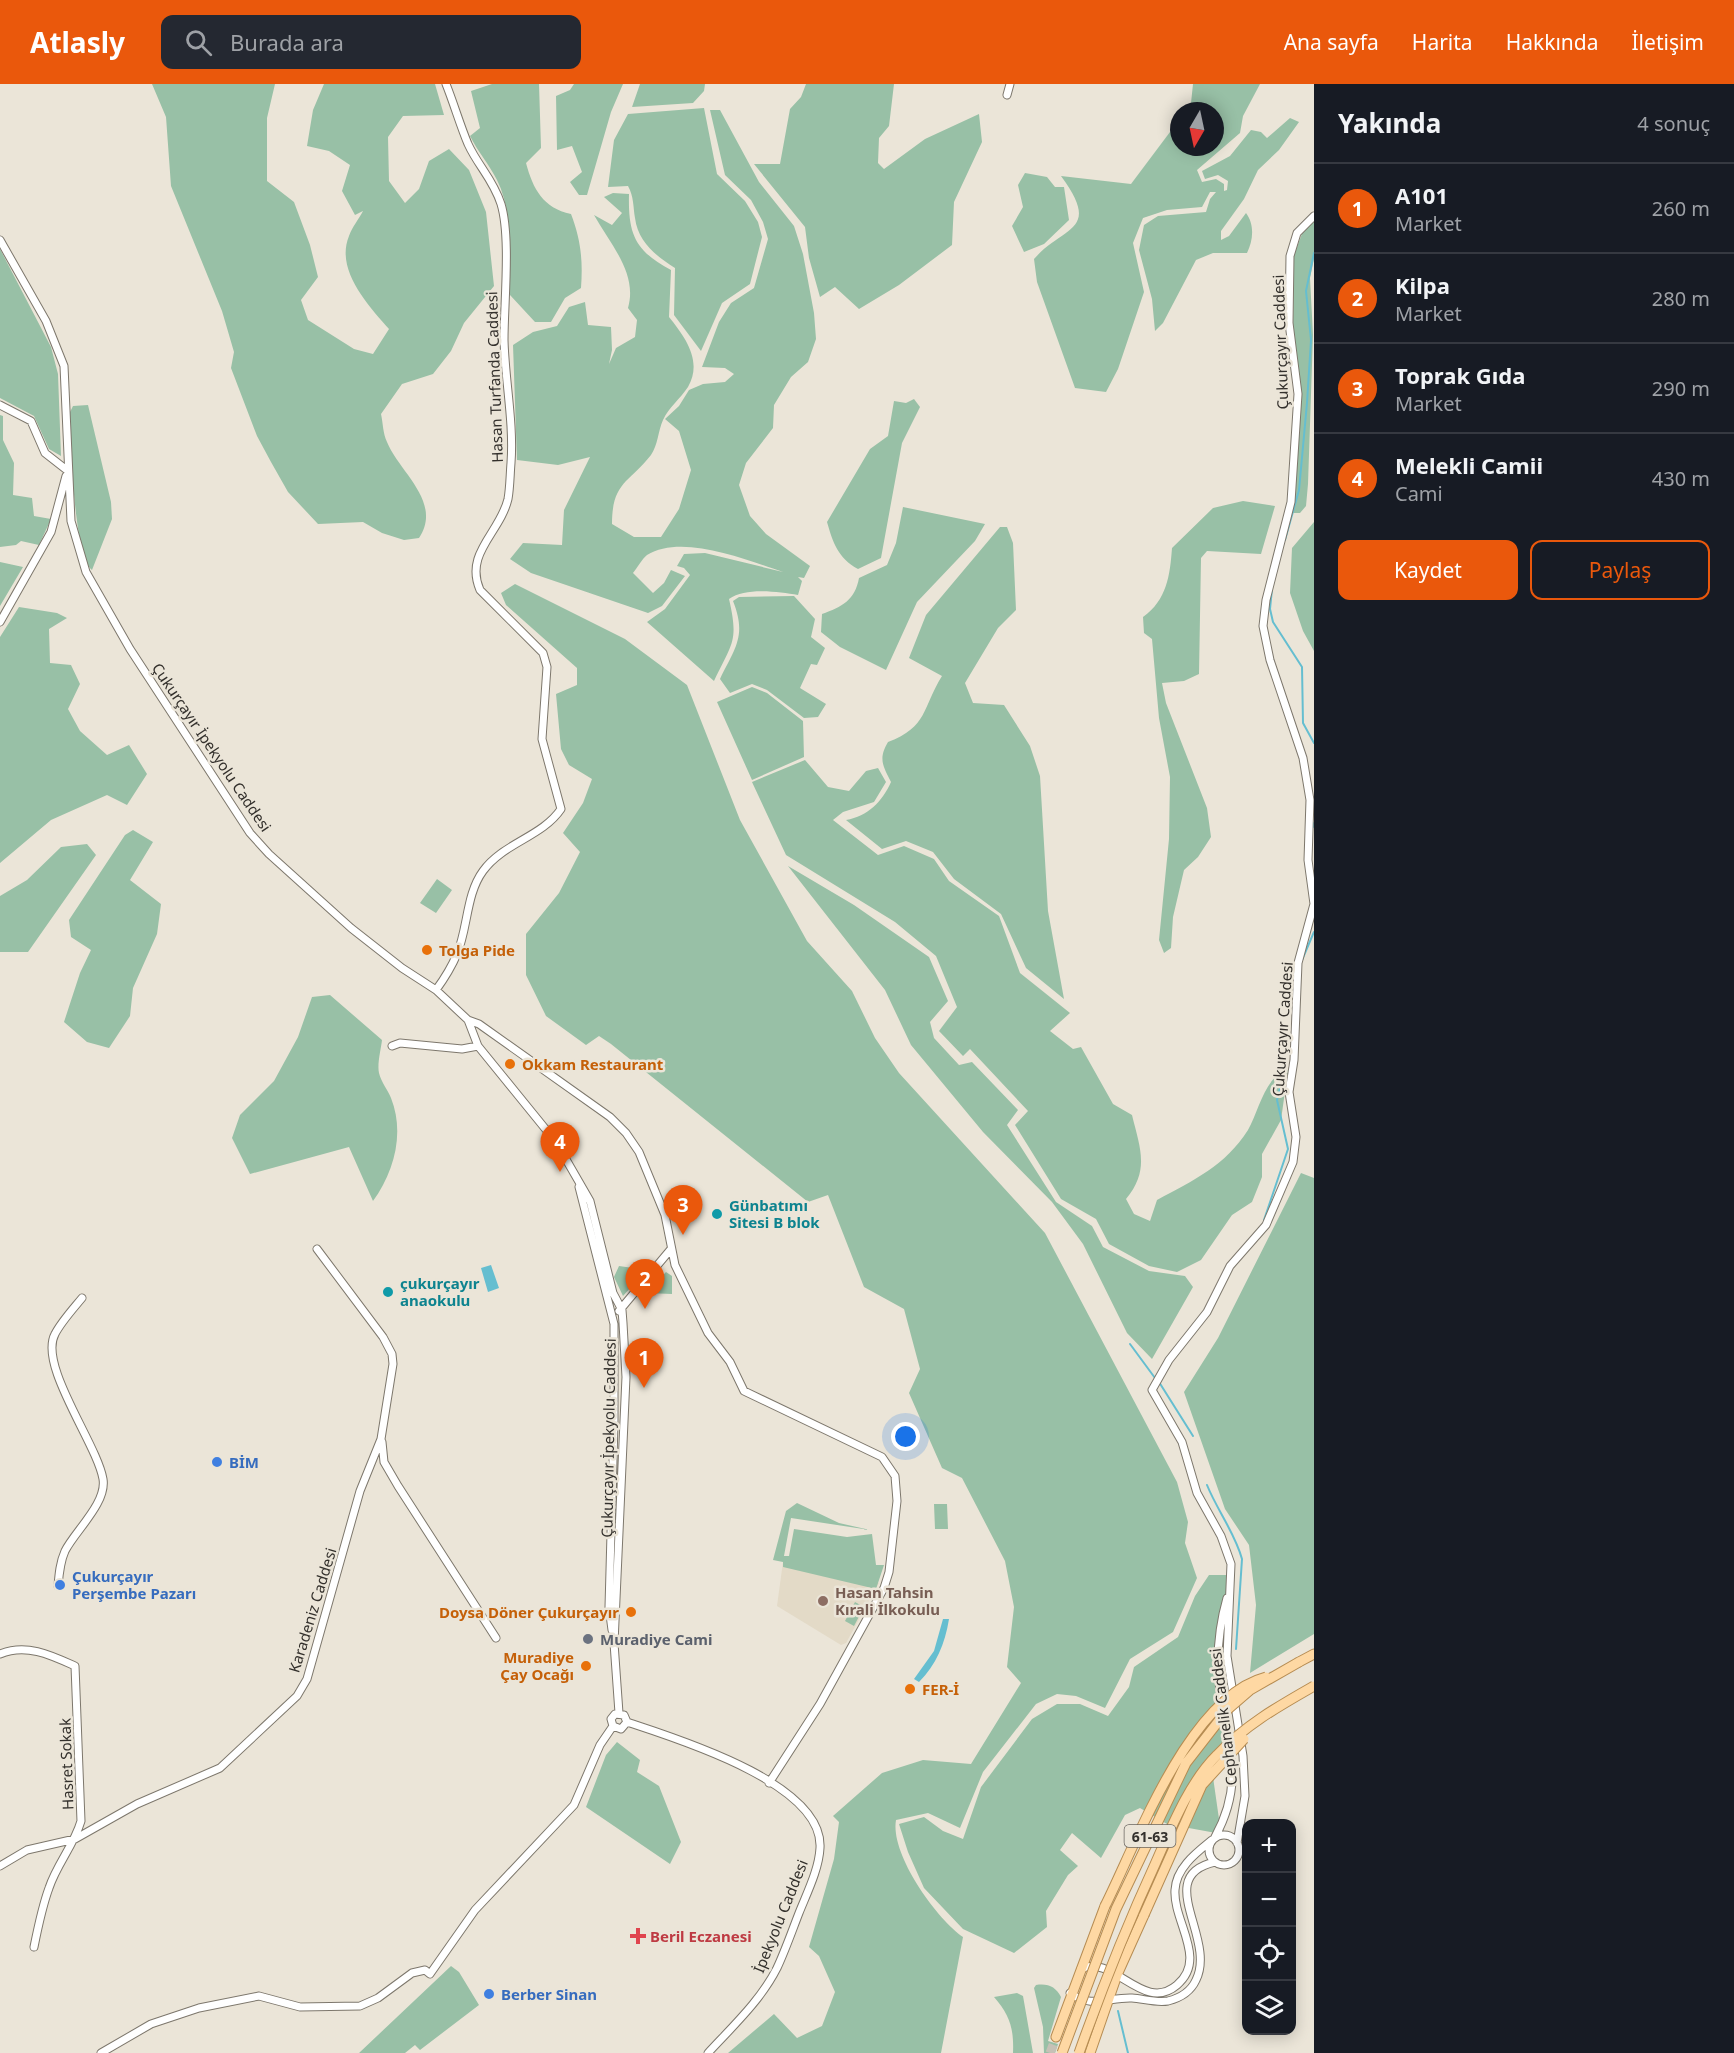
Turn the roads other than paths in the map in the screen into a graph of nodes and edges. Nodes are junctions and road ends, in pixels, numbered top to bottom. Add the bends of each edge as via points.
1 (446, 84) edge
2 (1010, 84) edge
3 (1007, 95) dead end
4 (1314, 216) edge
5 (0, 240) edge
6 (0, 405) edge
7 (68, 471) junction
8 (0, 622) edge
9 (436, 990) junction
10 (468, 1020) junction
11 (392, 1046) dead end
12 (478, 1046) junction
13 (574, 1170) junction
14 (317, 1249) dead end
15 (671, 1249) junction
16 (82, 1298) dead end
17 (622, 1310) junction
18 (613, 1314) junction
19 (1153, 1387) joint
20 (381, 1439) junction
21 (1232, 1581) junction
22 (58, 1586) dead end
23 (496, 1638) dead end
24 (614, 1643) junction
25 (0, 1654) edge
26 (1314, 1654) edge
27 (1277, 1674) junction
28 (1314, 1686) edge
29 (1294, 1698) junction
30 (619, 1713) junction
31 (627, 1722) junction
32 (613, 1726) junction
33 (769, 1783) junction
34 (75, 1839) junction
35 (1214, 1839) junction
36 (1237, 1843) junction
37 (1215, 1862) junction
38 (0, 1866) edge
39 (34, 1947) dead end
40 (1080, 1970) junction
41 (1117, 1974) junction
42 (1070, 1994) junction
43 (1107, 2002) junction
44 (1056, 2037) tunnel mouth
45 (101, 2053) edge
46 (708, 2053) edge
47 (1062, 2053) edge
48 (1079, 2053) edge
49 (1090, 2053) edge

1 - 9 street, Hasan Turfanda Caddesi via 469,146 493,182 505,231 504,342 511,459 508,500 480,550 475,579 480,590 543,653 547,667 542,739 561,809 552,822 484,868 476,881 457,954
2 - 3 street
4 - 19 street, Çukurçayır Caddesi via 1297,233 1290,256 1289,323 1298,394 1292,490 1263,626 1270,660 1303,758 1310,800 1308,860 1314,904 1298,963 1289,1092 1293,1162 1266,1225 1230,1266 1207,1312
5 - 7 street, Çukurçayır İpekyolu Caddesi via 46,321 64,366
6 - 7 street via 31,421 45,453
7 - 8 street via 51,532
7 - 9 street, Çukurçayır İpekyolu Caddesi via 71,521 86,572 130,649 250,832 351,928
9 - 10 street, Çukurçayır İpekyolu Caddesi
10 - 12 street, Çukurçayır İpekyolu Caddesi
10 - 15 street via 610,1117 626,1133 639,1152 665,1215
11 - 12 street
12 - 13 street, Çukurçayır İpekyolu Caddesi
13 - 17 street, Çukurçayır İpekyolu Caddesi via 590,1201 613,1293
13 - 18 street, Çukurçayır İpekyolu Caddesi via 604,1294
14 - 20 street, Karadeniz Caddesi via 392,1354
15 - 17 street
15 - 33 street via 708,1333 730,1362 744,1391 882,1457 895,1476 895,1526 884,1588 820,1704
16 - 22 street via 53,1336 54,1355 59,1383 99,1464 103,1490 66,1550
17 - 18 street
17 - 24 street, Çukurçayır İpekyolu Caddesi via 626,1377
18 - 24 street, Çukurçayır İpekyolu Caddesi via 609,1607
19 - 21 street, Cephanelik Caddesi via 1182,1442 1202,1507 1221,1536 1231,1564
20 - 23 street via 384,1462
20 - 34 street, Karadeniz Caddesi via 360,1491 314,1658 297,1696 220,1768 137,1804
21 - 35 street via 1220,1626 1218,1663 1233,1770 1232,1801
21 - 36 street, Cephanelik Caddesi via 1227,1656 1243,1756 1245,1796
24 - 30 street, Çukurçayır İpekyolu Caddesi
25 - 34 street, Hasret Sokak via 18,1648 75,1666 81,1799 81,1821
26 - 27 main road, 61-63, bridge
27 - 40 main road, 61-63, bridge via 1237,1690 1203,1724 1172,1767
27 - 47 main road, 61-63, bridge via 1228,1709 1182,1771 1104,1937
28 - 29 main road, 61-63, bridge
29 - 41 main road, 61-63, bridge via 1258,1725 1202,1785
29 - 48 main road, 61-63, bridge via 1258,1718 1216,1756 1195,1784 1120,1940
30 - 31 street
30 - 32 street, Çukurçayır İpekyolu Caddesi via 611,1719
31 - 32 street via 621,1729
31 - 33 street, İpekyolu Caddesi via 733,1760
32 - 45 street via 600,1745 574,1805 475,1910 430,1974 425,1970 412,1973 360,2006 300,2007 259,1996 199,2008 151,2024
33 - 46 street, İpekyolu Caddesi via 805,1810 819,1839 819,1856 776,1969 757,1999
34 - 38 street, Karadeniz Caddesi via 27,1850
34 - 39 street, Hasret Sokak via 64,1853 49,1888
35 - 36 street via 1225,1834
35 - 37 street via 1209,1854
35 - 41 street via 1185,1866 1175,1890 1190,1952 1190,1965 1184,1977 1164,1992 1149,1992
36 - 37 street via 1234,1861
37 - 43 street via 1194,1871 1188,1886 1188,1906 1202,1947 1202,1962 1194,1984 1180,1997 1167,2001 1132,1998
40 - 41 street via 1089,1965
40 - 42 main road, 61-63
41 - 43 main road, 61-63
42 - 43 street via 1087,2002
42 - 44 main road, 61-63
43 - 49 main road, 61-63

